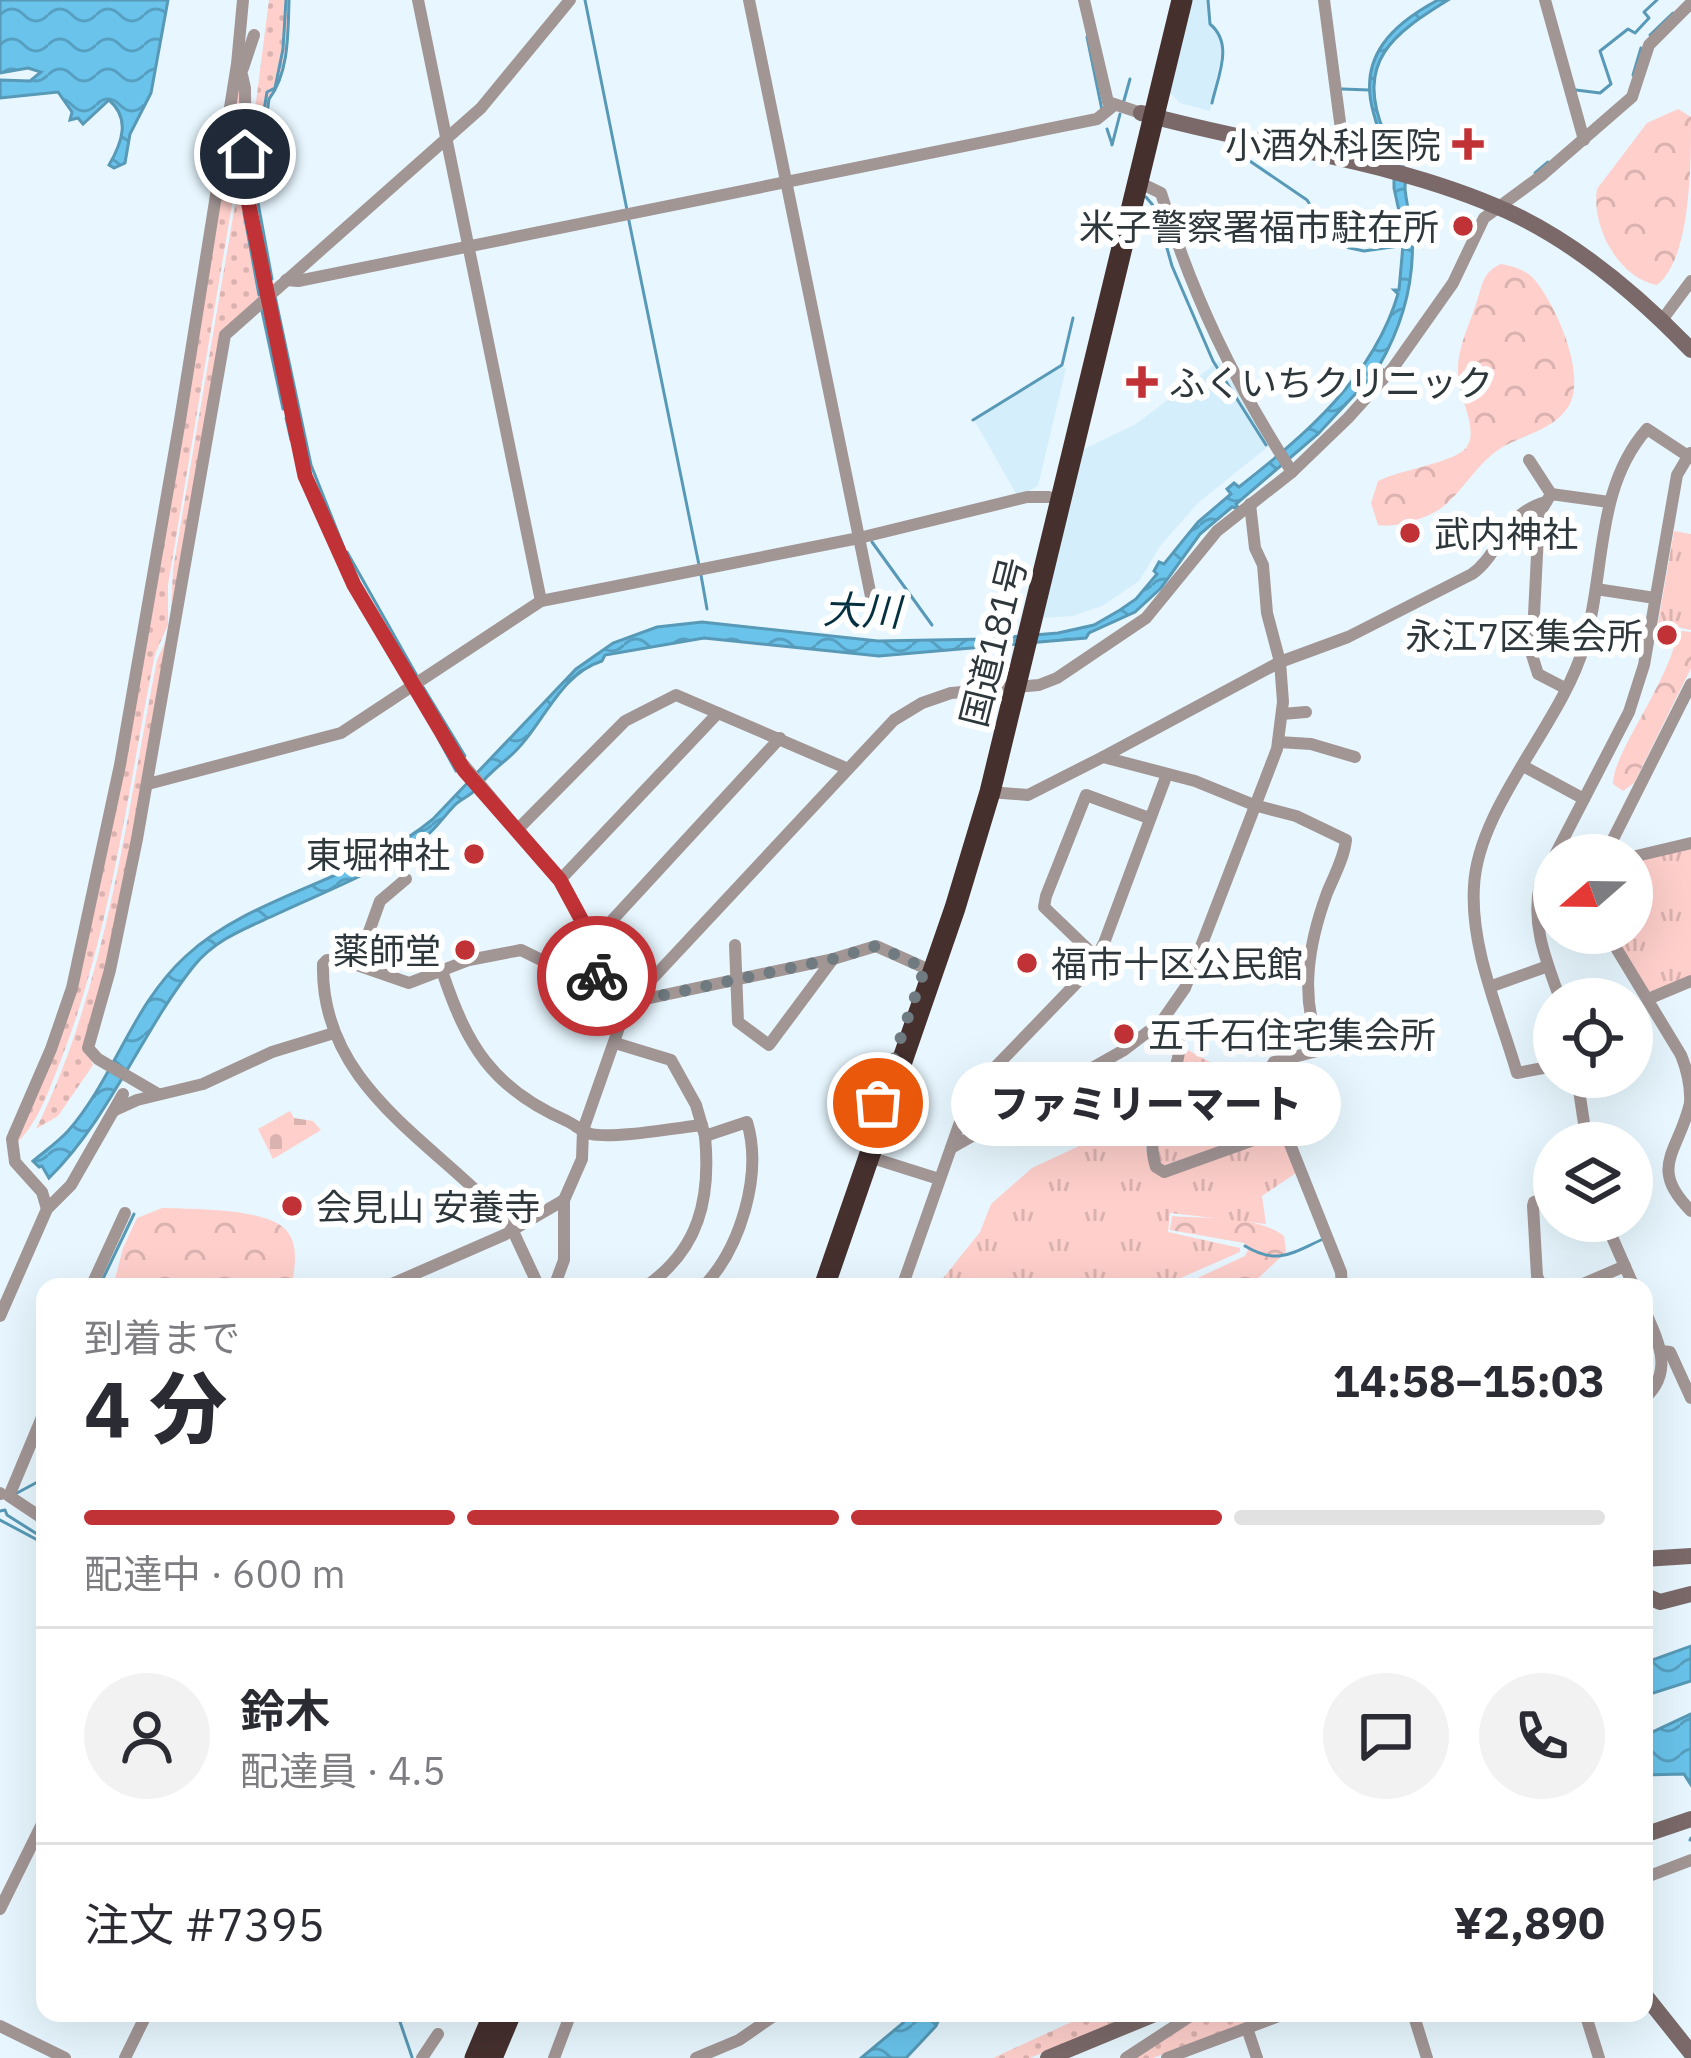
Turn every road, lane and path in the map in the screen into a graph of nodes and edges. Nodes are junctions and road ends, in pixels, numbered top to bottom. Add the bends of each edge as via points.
1 (243, 0) edge
2 (418, 0) edge
3 (570, 0) edge
4 (749, 0) edge
5 (1084, 0) edge
6 (1168, 0) edge
7 (1182, 0) edge
8 (1324, 0) edge
9 (1545, 0) edge
10 (1691, 3) edge
11 (254, 35) dead end
12 (240, 66) junction
13 (1114, 106) junction
14 (1147, 115) junction
15 (446, 139) junction
16 (1584, 140) junction
17 (1339, 158) junction
18 (1138, 182) junction
19 (786, 183) junction
20 (1496, 207) junction
21 (469, 248) junction
22 (286, 280) junction
23 (1691, 281) edge
24 (266, 295) junction
25 (1662, 320) junction
26 (1691, 350) edge
27 (1690, 455) edge
28 (1529, 460) dead end
29 (1290, 468) junction
30 (1049, 497) junction
31 (1549, 498) junction
32 (1609, 502) junction
33 (1250, 504) junction
34 (859, 538) junction
35 (1597, 589) junction
36 (1655, 598) junction
37 (541, 601) junction
38 (874, 611) dead end
39 (1026, 624) junction
40 (1280, 662) junction
41 (1691, 684) edge
42 (415, 687) junction
43 (1565, 688) junction
44 (1010, 690) junction
45 (1306, 712) dead end
46 (718, 713) junction
47 (1282, 714) junction
48 (780, 738) junction
49 (1278, 742) junction
50 (1355, 757) dead end
51 (1103, 758) junction
52 (1523, 766) junction
53 (846, 768) junction
54 (1167, 774) junction
55 (148, 784) junction
56 (987, 792) junction
57 (1584, 799) junction
58 (1253, 805) junction
59 (1149, 818) junction
60 (518, 830) junction
61 (1616, 834) edge
62 (1691, 843) edge
63 (1653, 851) edge
64 (406, 878) dead end
65 (560, 880) junction
66 (593, 941) junction
67 (735, 945) dead end
68 (1096, 958) junction
69 (833, 959) junction
70 (357, 965) junction
71 (1548, 966) junction
72 (925, 968) junction
73 (442, 971) junction
74 (1552, 978) edge
75 (736, 980) junction
76 (1691, 981) edge
77 (599, 986) junction
78 (1492, 986) junction
79 (1653, 997) edge
80 (634, 998) junction
81 (1653, 1007) edge
82 (1162, 1021) junction
83 (334, 1033) junction
84 (1352, 1041) dead end
85 (615, 1043) junction
86 (1321, 1050) junction
87 (1533, 1070) edge
88 (123, 1094) dead end
89 (158, 1094) junction
90 (113, 1111) junction
91 (583, 1130) junction
92 (1284, 1130) junction
93 (703, 1131) junction
94 (951, 1148) junction
95 (865, 1155) junction
96 (939, 1179) junction
97 (564, 1200) junction
98 (47, 1209) junction
99 (1691, 1210) edge
100 (124, 1213) dead end
101 (512, 1229) junction
102 (1535, 1242) edge
103 (1614, 1242) edge
104 (1625, 1266) junction
105 (95, 1278) edge
106 (405, 1278) edge
107 (535, 1278) edge
108 (557, 1278) edge
109 (657, 1278) edge
110 (709, 1278) edge
111 (817, 1278) edge
112 (827, 1278) edge
113 (905, 1278) edge
114 (1341, 1278) edge
115 (1538, 1278) edge
116 (1597, 1278) edge
117 (1630, 1278) edge
118 (0, 1316) edge
119 (1653, 1332) edge
120 (1661, 1351) junction
121 (1653, 1389) edge
122 (1691, 1398) edge
123 (36, 1428) edge
124 (3, 1494) edge
125 (36, 1514) edge
126 (1691, 1556) edge
127 (1653, 1558) edge
128 (1691, 1594) edge
129 (1653, 1600) edge
130 (1691, 1819) edge
131 (1653, 1832) edge
132 (36, 1836) edge
133 (1691, 1860) edge
134 (1653, 1874) edge
135 (0, 1909) edge
136 (1653, 2005) edge
137 (142, 2022) edge
138 (490, 2022) edge
139 (507, 2022) edge
140 (568, 2022) edge
141 (765, 2022) edge
142 (1134, 2022) edge
143 (1182, 2022) edge
144 (1263, 2022) edge
145 (1416, 2022) edge
146 (1588, 2022) edge
147 (0, 2026) edge
148 (1247, 2028) junction
149 (438, 2034) dead end
150 (1691, 2053) edge
151 (65, 2058) edge
152 (124, 2058) edge
153 (422, 2058) edge
154 (475, 2058) edge
155 (492, 2058) edge
156 (554, 2058) edge
157 (696, 2058) edge
158 (1048, 2058) edge
159 (1126, 2058) edge
160 (1167, 2058) edge
161 (1256, 2058) edge
162 (1427, 2058) edge
163 (1599, 2058) edge

1 - 12 street
2 - 15 street
3 - 15 street
4 - 19 street
5 - 13 street via 1102,88
6 - 14 highway, 国道181号
7 - 14 highway, 国道181号
8 - 17 street
9 - 16 street
10 - 16 street via 1649,45 1631,97
11 - 12 street
12 - 24 street via 246,191
12 - 98 street via 120,765 72,988 12,1139 12,1154
13 - 14 street
13 - 19 street via 1097,119
14 - 17 street
14 - 18 highway, 国道181号
14 - 30 highway, 国道181号
15 - 21 street
15 - 22 street
16 - 20 street
17 - 20 street
18 - 29 street via 1161,193 1224,359
18 - 39 highway, 国道181号
19 - 21 street
19 - 34 street
20 - 25 street via 1584,257
20 - 29 street via 1393,368
21 - 22 street
21 - 37 street
22 - 24 street
23 - 25 street
24 - 42 street via 305,476 354,585
24 - 55 street via 224,339
25 - 26 street
27 - 32 street via 1647,429
27 - 36 street via 1677,475
28 - 31 street
29 - 33 street
30 - 34 street
30 - 39 highway, 国道181号
31 - 32 street
31 - 40 street via 1502,532 1472,574
31 - 43 street via 1538,514 1532,655 1538,674
32 - 35 street
33 - 40 street
33 - 44 street via 1208,541 1146,618 1057,678
34 - 37 street
34 - 38 street
35 - 36 street
35 - 43 street via 1584,650
36 - 57 street via 1629,712
37 - 42 street
39 - 44 highway, 国道181号
40 - 47 street
40 - 51 street
41 - 61 street
42 - 55 street via 341,733
42 - 60 street via 464,770
43 - 52 street
44 - 53 street via 922,703 881,730
44 - 56 highway, 国道181号
45 - 47 street
46 - 48 street
46 - 60 street via 676,695 625,721
46 - 65 street
47 - 49 street
48 - 53 street
48 - 66 street
49 - 50 street
49 - 58 street
51 - 54 street
51 - 56 street via 1028,795
52 - 57 street
52 - 78 street via 1488,833 1474,884 1474,919
53 - 80 street
54 - 58 street
54 - 59 street
55 - 89 street via 88,1046
56 - 72 highway, 国道181号
56 - 95 highway, 国道181号 via 955,908
57 - 71 street via 1540,884 1537,923
58 - 82 street via 1185,988
58 - 86 street via 1347,842 1307,981
59 - 68 street
59 - 68 street via 1086,795 1046,896 1044,908
60 - 65 street
62 - 63 street
64 - 70 street via 380,901
65 - 66 street
66 - 77 street
67 - 75 street
68 - 94 street via 979,1084
69 - 72 street via 876,946
69 - 75 street
69 - 75 street via 769,1045 738,1022
70 - 73 street via 406,983
70 - 83 street via 323,964
71 - 74 street
71 - 78 street
72 - 95 highway, 国道181号
73 - 77 street via 521,950
73 - 91 street via 461,1025 496,1076
75 - 80 street
76 - 79 street
77 - 80 street
78 - 87 street via 1517,1073
80 - 85 street
81 - 99 street via 1689,1076 1690,1101 1666,1168 1670,1188
82 - 92 street via 1181,1041 1150,1133 1156,1166 1164,1172
82 - 94 street
83 - 89 street
83 - 101 street via 376,1099
84 - 86 street
85 - 91 street
85 - 93 street via 671,1060
86 - 92 street via 1274,1062 1261,1082
88 - 90 street
89 - 90 street
90 - 98 street
91 - 93 street
91 - 97 street
92 - 114 street
93 - 109 street via 700,1219 680,1258
93 - 110 street via 747,1123 751,1137 738,1237
94 - 96 street
95 - 96 street
95 - 111 highway, 国道181号
95 - 112 highway, 国道181号
96 - 113 street
97 - 101 street
97 - 108 street
98 - 118 street
100 - 105 street
101 - 106 street
101 - 107 street
102 - 115 street
103 - 104 street
104 - 116 street
104 - 117 street
119 - 120 street
120 - 121 street
120 - 122 street via 1670,1352
123 - 124 street
124 - 125 street
126 - 127 street
128 - 129 street
130 - 131 street
132 - 135 street
133 - 134 street
136 - 150 street
137 - 152 street
138 - 154 highway
139 - 155 highway
140 - 156 street
141 - 157 street
142 - 158 street
143 - 159 street
144 - 148 street
145 - 162 street
146 - 163 street
147 - 151 street
148 - 160 street
148 - 161 street
149 - 153 street

